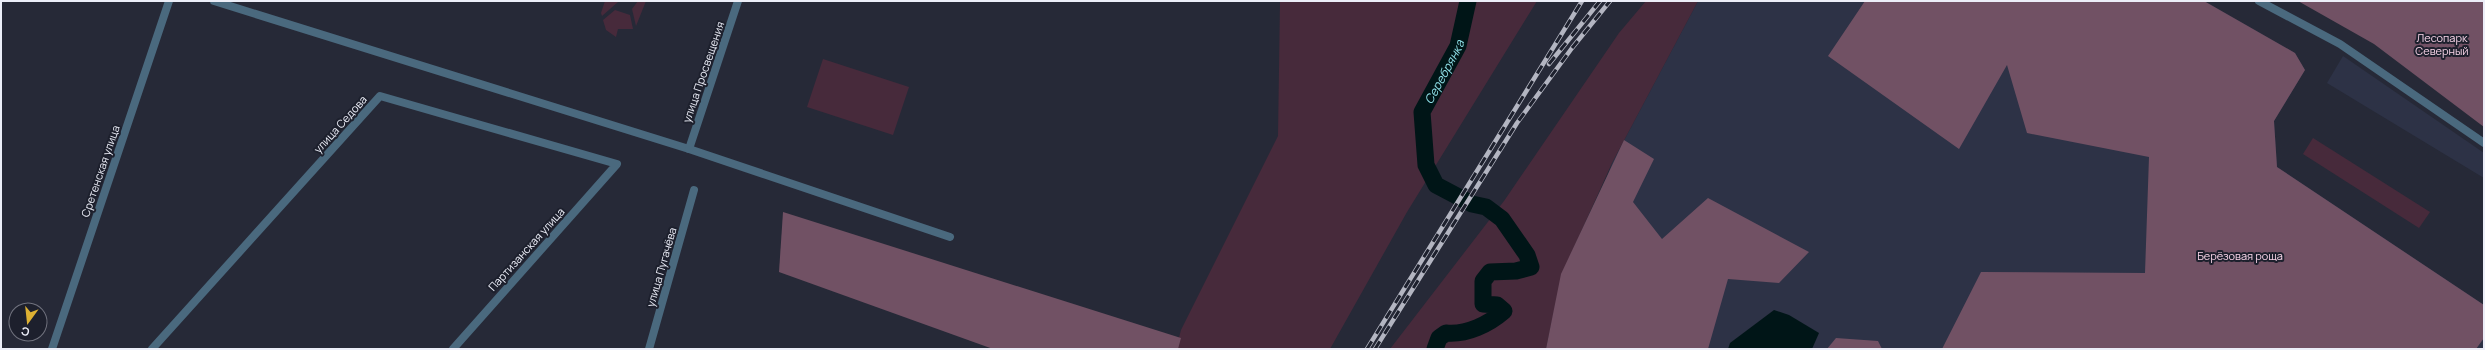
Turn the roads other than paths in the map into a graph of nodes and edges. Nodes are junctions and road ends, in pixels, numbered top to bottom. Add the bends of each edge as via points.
1 (169, 1) edge
2 (214, 1) edge
3 (738, 1) edge
4 (2259, 1) edge
5 (2484, 143) edge
6 (689, 149) junction
7 (617, 164) joint
8 (694, 190) dead end
9 (950, 237) dead end
10 (52, 349) edge
11 (152, 349) edge
12 (453, 349) edge
13 (649, 349) edge

1 - 10 street, Сретенская улица
2 - 6 street
3 - 6 street, улица Просвещения
4 - 5 street via 2340,44
6 - 9 street
7 - 11 street, улица Седова via 380,96
7 - 12 street, Партизанская улица
8 - 13 street, улица Пугачёва

